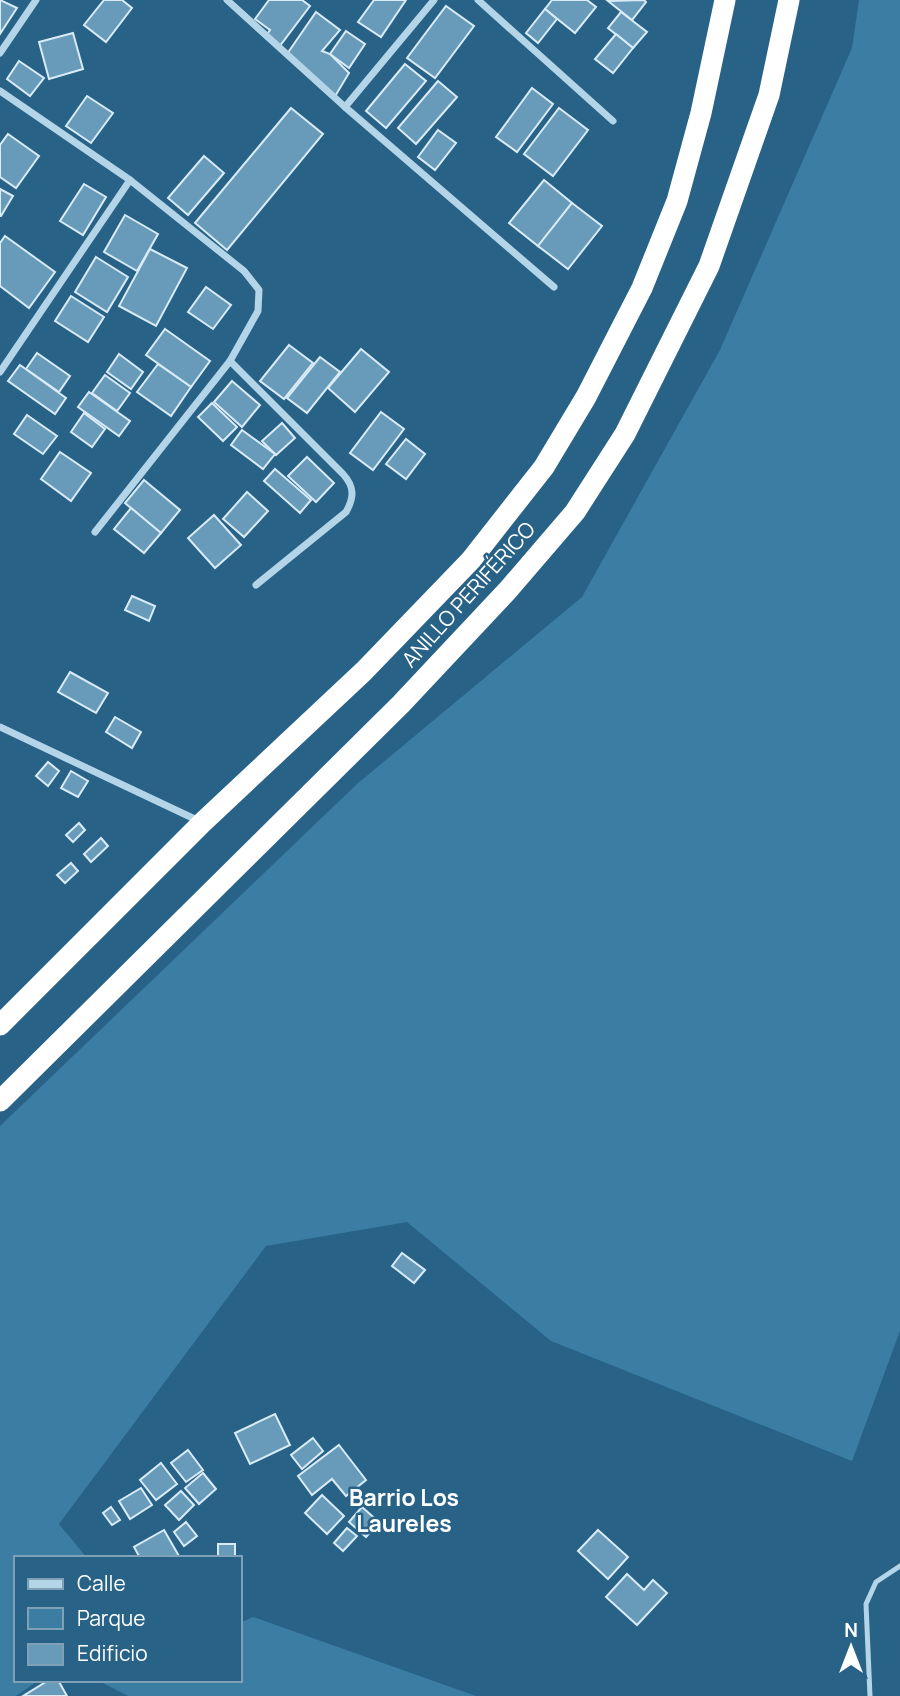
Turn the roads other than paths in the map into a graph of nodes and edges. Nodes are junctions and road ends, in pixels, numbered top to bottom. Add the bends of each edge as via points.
1 (36, 0) edge
2 (227, 0) edge
3 (434, 0) edge
4 (478, 0) edge
5 (725, 0) edge
6 (789, 0) edge
7 (0, 53) edge
8 (0, 91) edge
9 (345, 107) junction
10 (613, 121) dead end
11 (131, 180) junction
12 (554, 288) dead end
13 (230, 361) junction
14 (0, 372) edge
15 (94, 532) dead end
16 (256, 585) dead end
17 (0, 727) edge
18 (203, 822) junction
19 (0, 1025) edge
20 (0, 1101) edge
21 (900, 1566) edge
22 (870, 1696) edge

1 - 7 street
2 - 9 street
3 - 9 street
4 - 10 street
5 - 18 highway, ANILLO PERIFÉRICO via 677,201 642,288 544,467 471,560 364,671
6 - 20 highway, ANILLO PERIFÉRICO via 769,96 709,266 625,434 575,512 401,704
8 - 11 street
9 - 12 street
11 - 13 street via 244,271 259,290 258,311
11 - 14 street
13 - 15 street
13 - 16 street via 343,474 353,492 345,513
17 - 18 street
18 - 19 highway, ANILLO PERIFÉRICO
21 - 22 lane via 876,1582 866,1604

